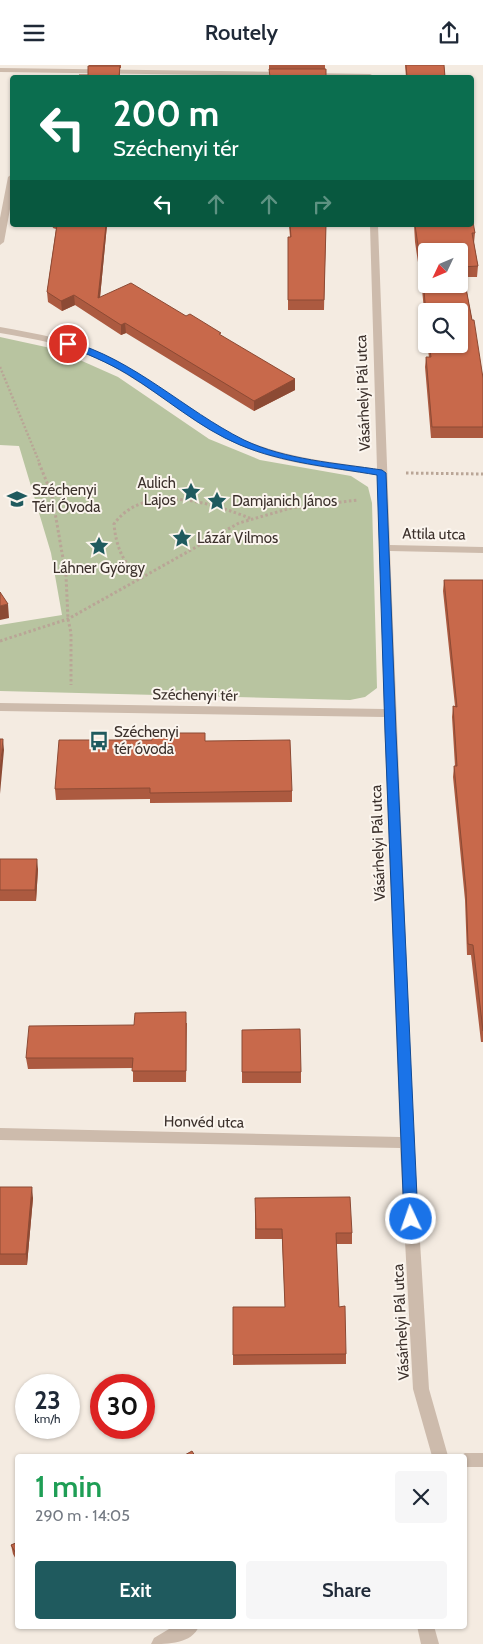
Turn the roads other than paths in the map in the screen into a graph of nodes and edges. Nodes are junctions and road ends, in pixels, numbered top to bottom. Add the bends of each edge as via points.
1 (0, 70) edge
2 (33, 71) edge
3 (291, 74) edge
4 (10, 188) edge
5 (374, 227) edge
6 (0, 242) edge
7 (0, 330) edge
8 (382, 473) junction
9 (384, 548) junction
10 (483, 550) edge
11 (0, 707) edge
12 (390, 713) junction
13 (0, 1134) edge
14 (407, 1143) junction
15 (439, 1454) edge
16 (467, 1459) edge
17 (483, 1461) edge
18 (186, 1629) edge
19 (426, 1629) edge
20 (160, 1644) edge
21 (430, 1644) edge

1 - 2 street
2 - 3 street
4 - 6 street
5 - 8 street, Vásárhelyi Pál utca
7 - 8 street via 68,344 104,358 242,443 282,457
8 - 9 street, Vásárhelyi Pál utca
9 - 10 street, Attila utca
9 - 12 street, Vásárhelyi Pál utca
11 - 12 street, Széchenyi tér
12 - 14 street, Vásárhelyi Pál utca
13 - 14 street, Honvéd utca
14 - 15 street, Vásárhelyi Pál utca via 421,1389
16 - 17 street
18 - 20 street
19 - 21 street

